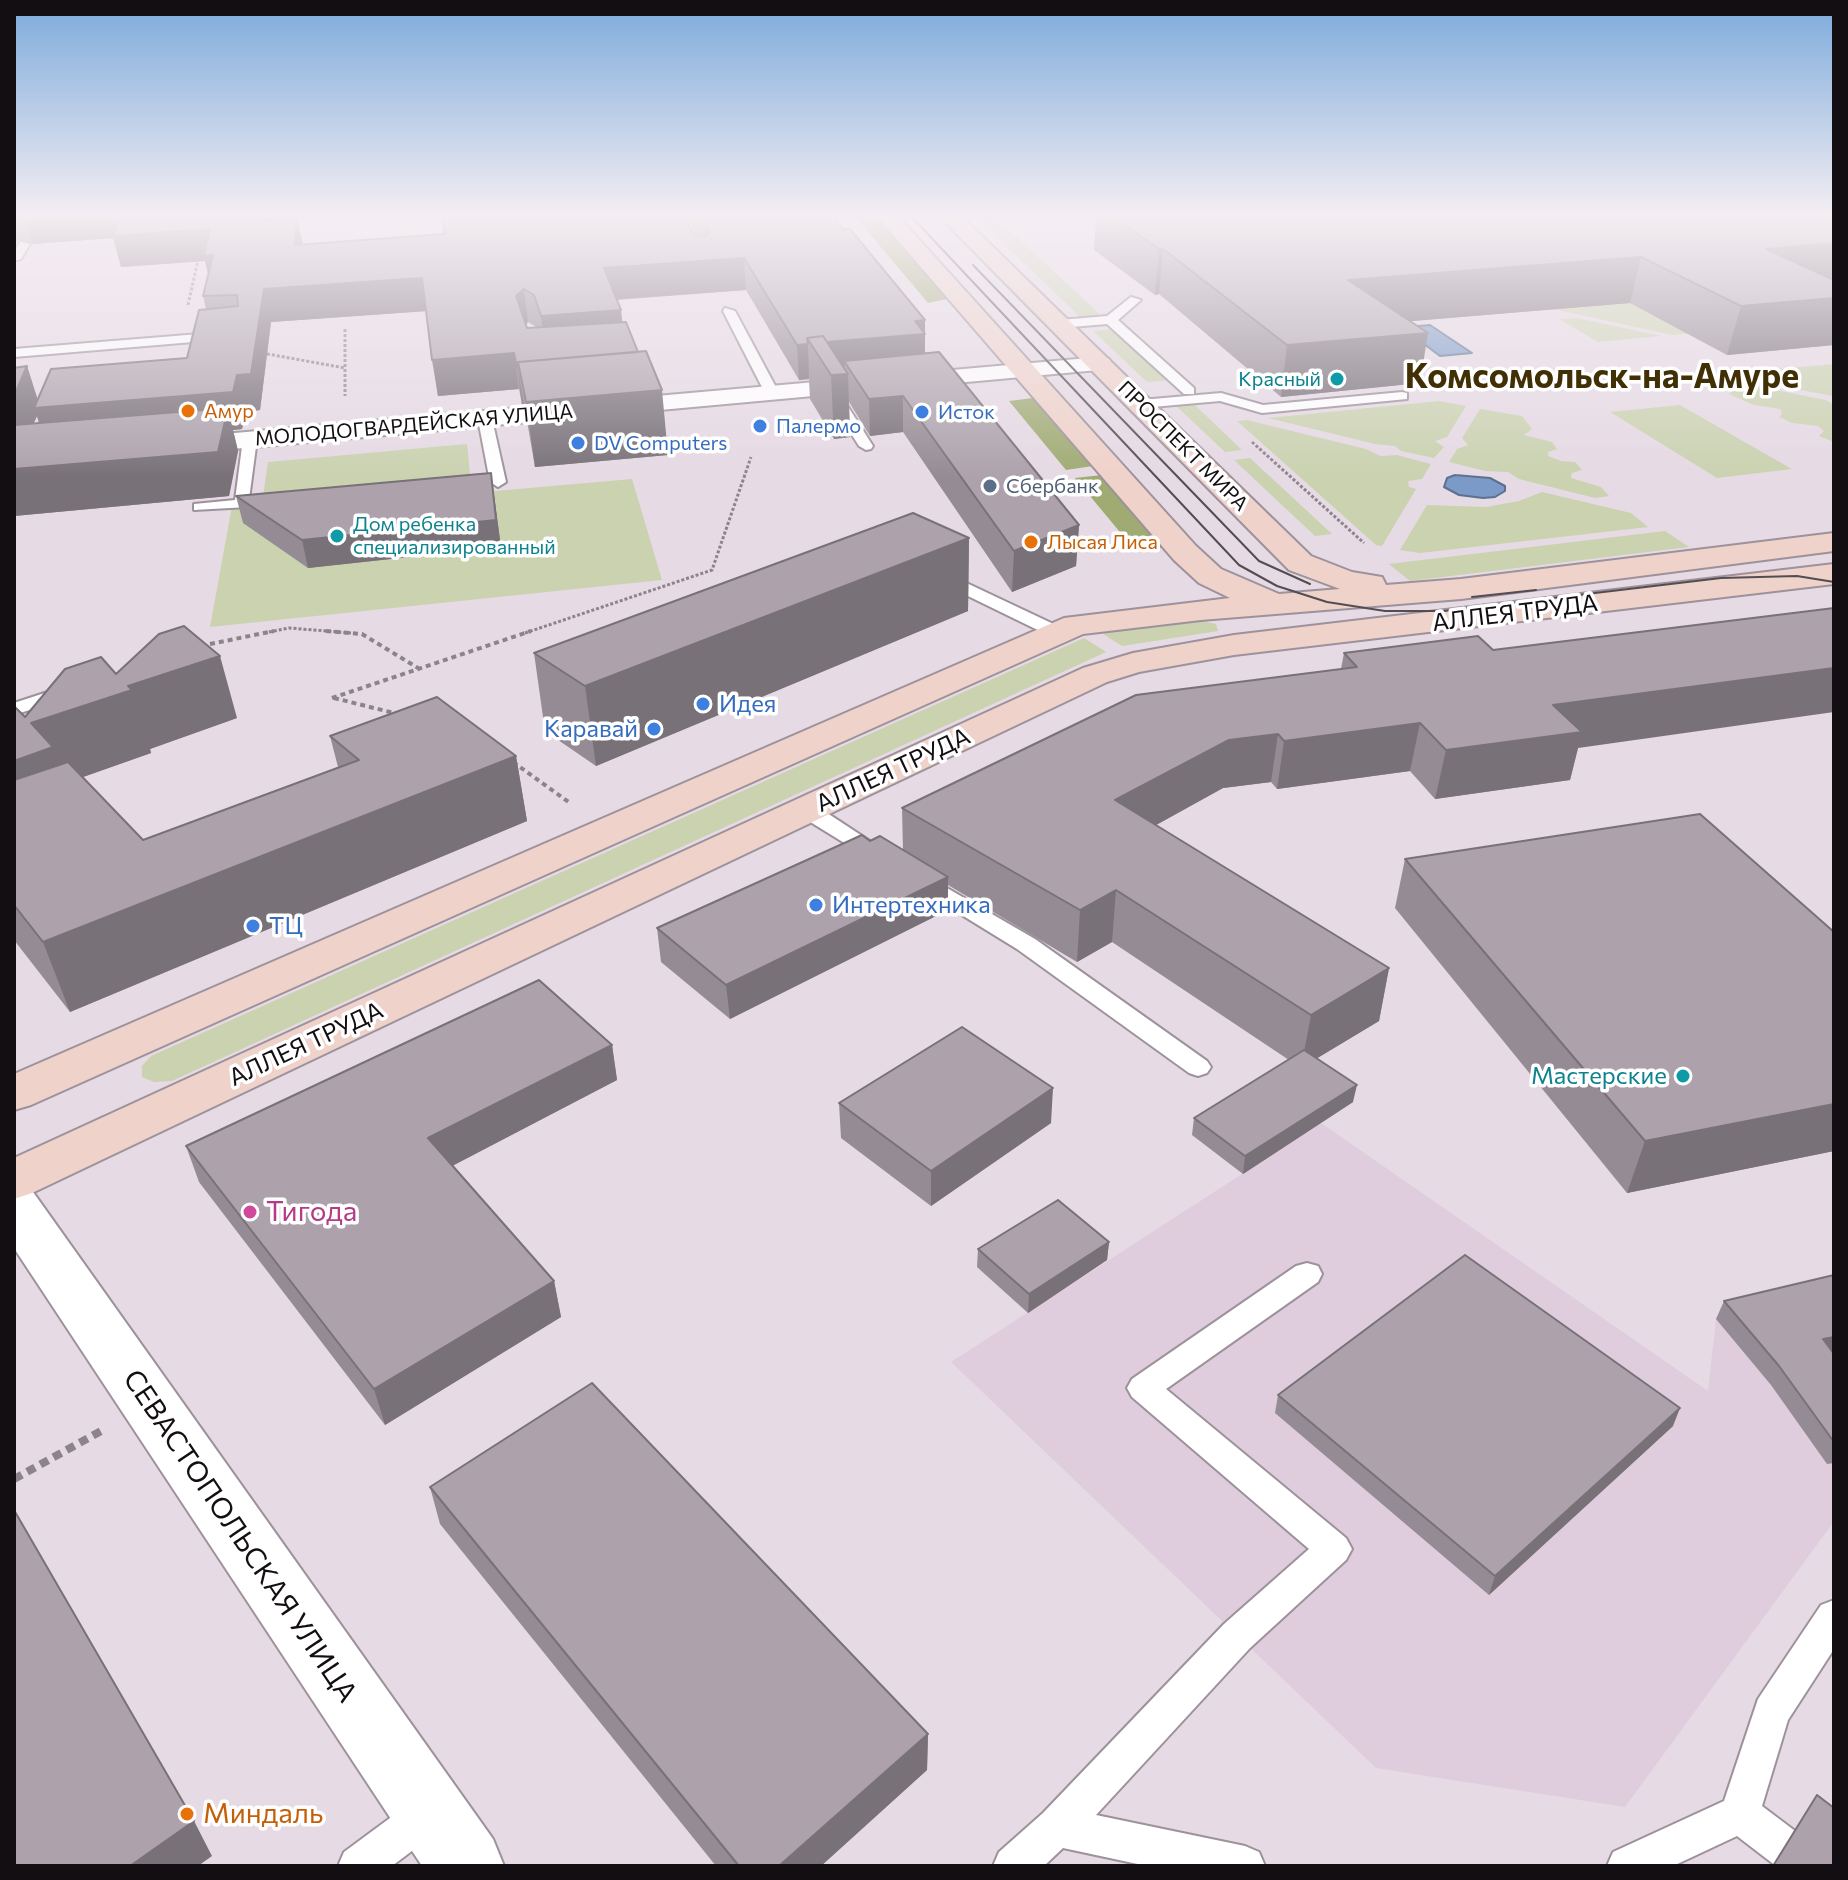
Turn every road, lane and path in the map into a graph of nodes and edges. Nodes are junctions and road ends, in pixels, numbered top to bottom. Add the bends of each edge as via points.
1 (189, 302) edge
2 (962, 302) edge
3 (1037, 302) edge
4 (1133, 302) edge
5 (729, 311) dead end
6 (1110, 320) junction
7 (1060, 324) junction
8 (345, 329) dead end
9 (239, 335) edge
10 (180, 339) junction
11 (14, 353) edge
12 (1100, 364) junction
13 (345, 368) junction
14 (1022, 371) junction
15 (830, 388) junction
16 (1189, 391) dead end
17 (772, 393) junction
18 (1402, 396) dead end
19 (345, 398) dead end
20 (1204, 399) junction
21 (1141, 404) junction
22 (485, 419) junction
23 (250, 439) junction
24 (866, 446) dead end
25 (156, 448) edge
26 (751, 457) dead end
27 (498, 482) dead end
28 (200, 507) dead end
29 (1834, 542) edge
30 (1364, 544) dead end
31 (1185, 553) junction
32 (1737, 554) junction
33 (1834, 560) edge
34 (919, 565) edge
35 (1834, 574) edge
36 (1461, 589) junction
37 (1695, 592) junction
38 (1278, 603) junction
39 (1834, 605) edge
40 (1495, 616) junction
41 (1067, 629) junction
42 (210, 644) edge
43 (418, 669) junction
44 (90, 684) edge
45 (14, 709) edge
46 (403, 716) edge
47 (512, 761) edge
48 (574, 806) dead end
49 (807, 810) junction
50 (1198, 1067) dead end
51 (14, 1093) edge
52 (14, 1180) edge
53 (14, 1206) edge
54 (1307, 1274) dead end
55 (150, 1404) junction
56 (14, 1479) edge
57 (1834, 1617) edge
58 (430, 1813) junction
59 (1740, 1814) junction
60 (1057, 1827) junction
61 (358, 1866) edge
62 (466, 1866) edge
63 (1013, 1866) edge
64 (1245, 1866) edge
65 (1627, 1866) edge
66 (1809, 1866) edge

1 - 10 path
2 - 14 main road
3 - 7 main road, ПРОСПЕКТ МИРА
4 - 6 lane
5 - 17 lane
6 - 7 lane
6 - 16 lane
7 - 12 main road, ПРОСПЕКТ МИРА
8 - 13 path
9 - 10 lane
10 - 11 lane
10 - 13 path
12 - 14 street, МОЛОДОГВАРДЕЙСКАЯ УЛИЦА
12 - 21 main road, ПРОСПЕКТ МИРА
13 - 19 path
14 - 15 street, МОЛОДОГВАРДЕЙСКАЯ УЛИЦА
14 - 31 main road
15 - 17 street, МОЛОДОГВАРДЕЙСКАЯ УЛИЦА
15 - 24 lane
17 - 22 street, МОЛОДОГВАРДЕЙСКАЯ УЛИЦА via 657,395
18 - 20 lane via 1262,409 1221,397
20 - 21 lane
20 - 30 path
21 - 36 main road, ПРОСПЕКТ МИРА via 1300,563 1346,581
22 - 23 street, МОЛОДОГВАРДЕЙСКАЯ УЛИЦА
22 - 27 lane
23 - 25 street, МОЛОДОГВАРДЕЙСКАЯ УЛИЦА
23 - 28 lane via 242,504
26 - 43 path via 712,570
29 - 32 main road, АЛЛЕЯ ТРУДА
31 - 38 main road via 1228,586
31 - 41 main road via 1190,561 1177,580
32 - 33 main road
32 - 36 main road, АЛЛЕЯ ТРУДА
34 - 41 lane
35 - 37 main road, АЛЛЕЯ ТРУДА
36 - 38 main road, АЛЛЕЯ ТРУДА
37 - 39 main road via 1744,591
37 - 40 main road, АЛЛЕЯ ТРУДА
38 - 40 main road via 1362,618
38 - 41 main road, АЛЛЕЯ ТРУДА
40 - 49 main road, АЛЛЕЯ ТРУДА via 1234,645 1133,663 1095,675
41 - 51 main road, АЛЛЕЯ ТРУДА
42 - 43 path via 289,628 362,634
43 - 46 path via 332,698
44 - 45 lane
47 - 48 path
49 - 50 lane via 1026,944
49 - 52 main road, АЛЛЕЯ ТРУДА
53 - 55 street, СЕВАСТОПОЛЬСКАЯ УЛИЦА
54 - 60 lane via 1143,1388 1334,1549 1237,1636
55 - 56 path
55 - 58 street, СЕВАСТОПОЛЬСКАЯ УЛИЦА
57 - 59 lane via 1771,1712
58 - 61 lane
58 - 62 street, СЕВАСТОПОЛЬСКАЯ УЛИЦА
59 - 65 lane
59 - 66 lane
60 - 63 lane
60 - 64 lane

